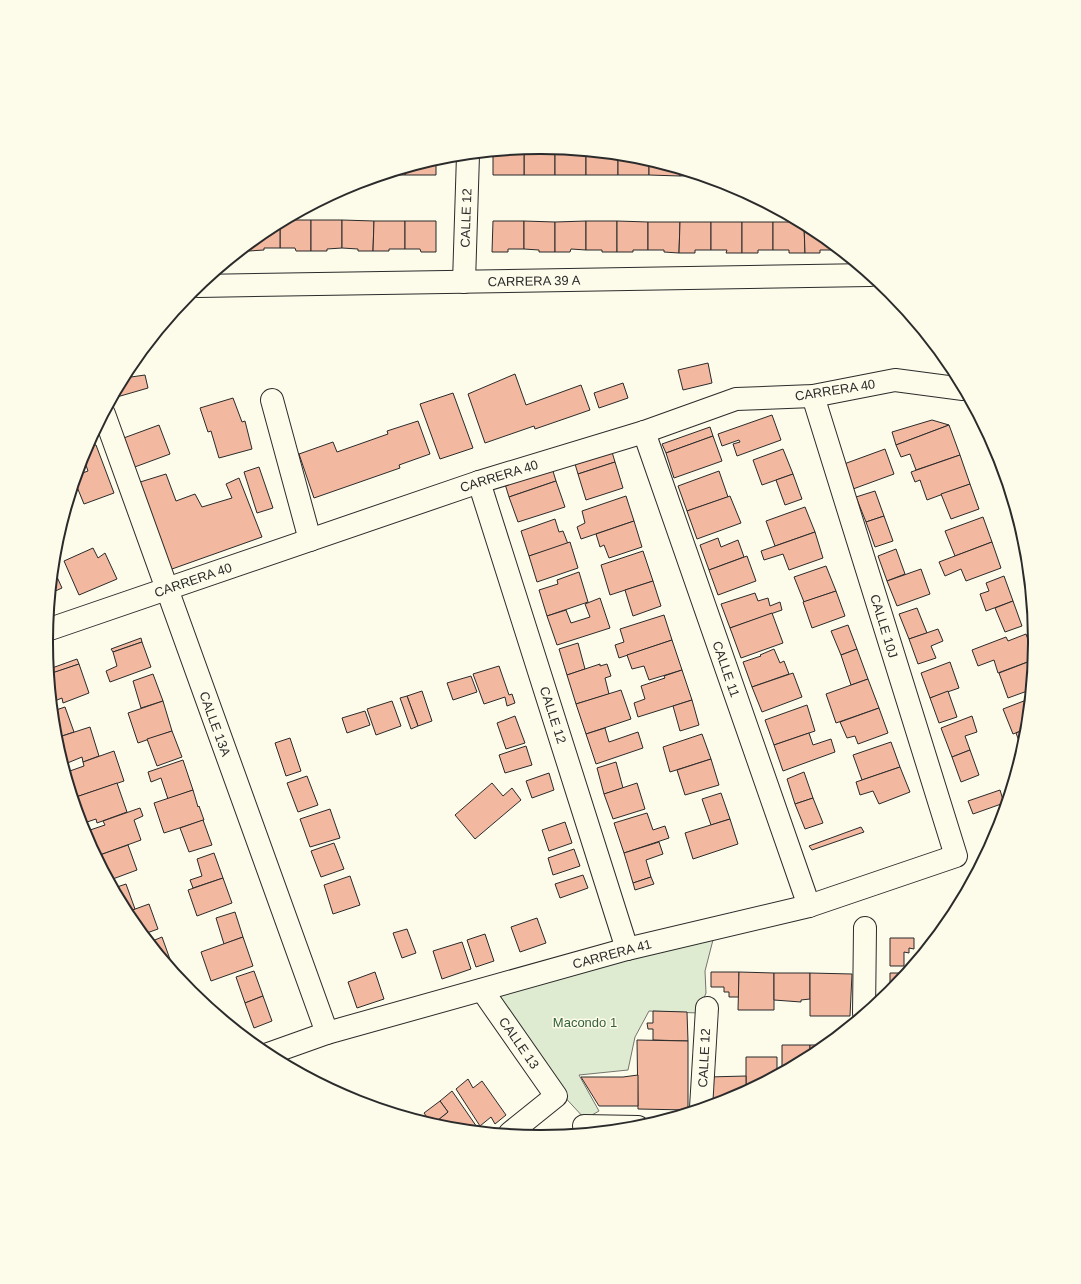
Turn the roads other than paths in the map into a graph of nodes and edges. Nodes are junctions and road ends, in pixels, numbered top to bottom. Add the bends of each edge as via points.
1 (468, 160) edge
2 (862, 275) edge
3 (464, 282) junction
4 (208, 286) edge
5 (956, 387) edge
6 (812, 396) junction
7 (272, 400) dead end
8 (106, 420) edge
9 (644, 432) junction
10 (479, 482) junction
11 (310, 540) junction
12 (166, 589) junction
13 (53, 628) edge
14 (956, 856) joint
15 (809, 906) junction
16 (865, 928) dead end
17 (627, 949) junction
18 (482, 990) junction
19 (864, 1007) edge
20 (707, 1008) dead end
21 (327, 1032) junction
22 (276, 1051) edge
23 (701, 1102) edge
24 (584, 1126) dead end
25 (592, 1126) edge
26 (517, 1128) edge

1 - 3 street, CALLE 12
2 - 3 street, CARRERA 39 A
3 - 4 street, CARRERA 39 A
5 - 6 street, CARRERA 40 via 895,380
6 - 9 street, CARRERA 40 via 736,399
6 - 14 street, CALLE 10J
7 - 11 street
8 - 12 street, CALLE 13A
9 - 10 street, CARRERA 40
9 - 15 street, CALLE 11
10 - 11 street, CARRERA 40
10 - 17 street, CALLE 12
11 - 12 street, CARRERA 40
12 - 13 street, CARRERA 40
12 - 21 street, CALLE 13A
14 - 15 street, CARRERA 41
15 - 17 street, CARRERA 41
16 - 19 street
17 - 18 street, CARRERA 41
18 - 21 street, CARRERA 41
18 - 26 street, CALLE 13 via 556,1096
20 - 23 street, CALLE 12
21 - 22 street, CARRERA 41
24 - 25 street

